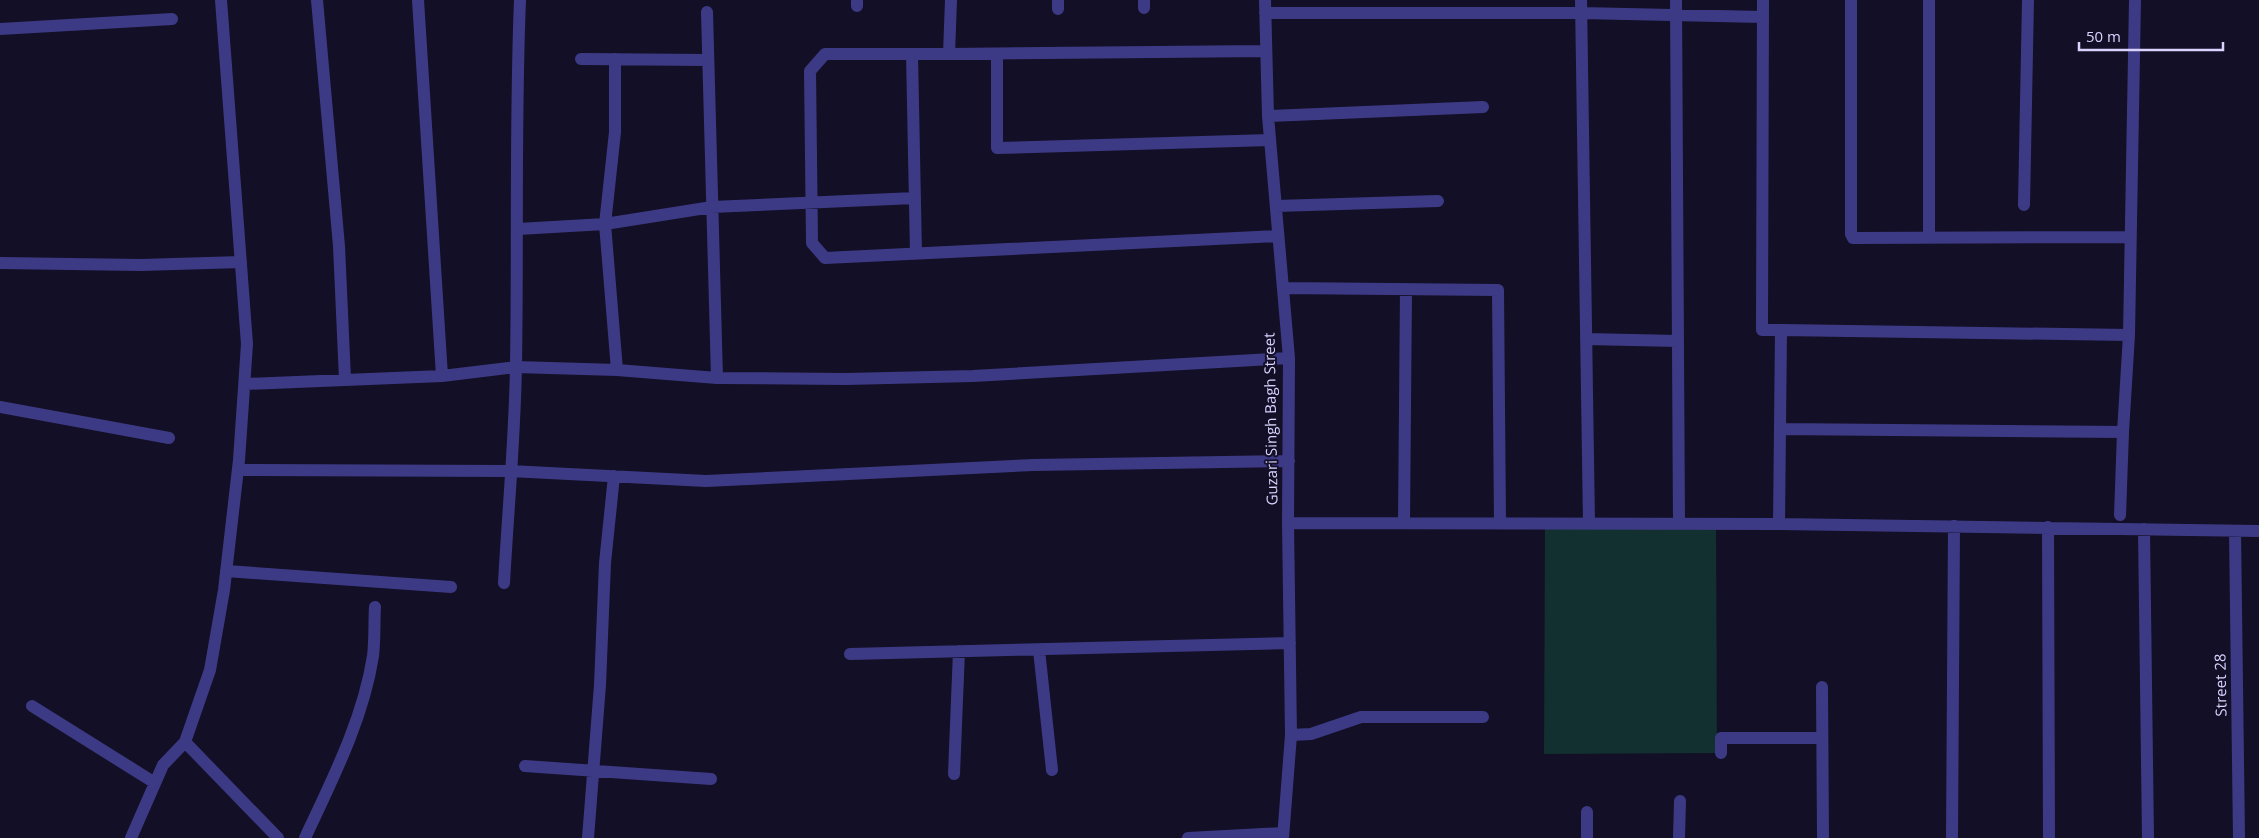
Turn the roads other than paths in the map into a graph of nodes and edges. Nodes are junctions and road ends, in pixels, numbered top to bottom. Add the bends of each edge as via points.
1 (221, 0) edge
2 (317, 0) edge
3 (418, 0) edge
4 (520, 0) edge
5 (951, 0) edge
6 (1582, 0) edge
7 (1676, 0) edge
8 (1763, 0) edge
9 (1851, 0) edge
10 (1929, 0) edge
11 (2028, 0) edge
12 (2135, 0) edge
13 (1265, 6) edge
14 (707, 12) dead end
15 (1581, 13) junction
16 (1676, 15) junction
17 (1763, 17) junction
18 (172, 20) dead end
19 (0, 29) edge
20 (1266, 51) junction
21 (912, 54) junction
22 (949, 54) junction
23 (997, 54) junction
24 (581, 59) dead end
25 (615, 59) junction
26 (708, 60) junction
27 (1483, 107) dead end
28 (1268, 116) junction
29 (1270, 140) junction
30 (915, 198) junction
31 (1438, 201) dead end
32 (812, 202) junction
33 (2024, 205) dead end
34 (1276, 206) junction
35 (712, 207) junction
36 (605, 224) junction
37 (518, 229) junction
38 (1278, 236) junction
39 (1929, 237) junction
40 (2130, 237) junction
41 (916, 254) junction
42 (240, 262) junction
43 (0, 263) edge
44 (1283, 288) junction
45 (1406, 289) junction
46 (1781, 330) junction
47 (2129, 335) junction
48 (1586, 339) junction
49 (1678, 341) junction
50 (1289, 358) junction
51 (516, 367) junction
52 (617, 370) junction
53 (442, 376) junction
54 (717, 378) junction
55 (345, 379) junction
56 (245, 384) junction
57 (0, 407) edge
58 (1780, 429) junction
59 (2122, 432) junction
60 (169, 438) dead end
61 (1289, 461) junction
62 (238, 470) junction
63 (510, 471) junction
64 (614, 476) junction
65 (2120, 515) dead end
66 (1288, 522) junction
67 (1404, 523) junction
68 (1500, 523) junction
69 (1589, 523) junction
70 (1679, 524) junction
71 (1779, 524) junction
72 (1954, 526) junction
73 (2048, 527) junction
74 (2144, 529) junction
75 (2235, 531) junction
76 (2259, 532) edge
77 (226, 572) junction
78 (504, 583) dead end
79 (451, 587) dead end
80 (375, 607) dead end
81 (1290, 643) junction
82 (1039, 650) junction
83 (959, 651) junction
84 (850, 654) dead end
85 (1822, 687) dead end
86 (32, 706) dead end
87 (1483, 717) dead end
88 (1290, 735) junction
89 (1822, 738) junction
90 (185, 742) junction
91 (1721, 753) dead end
92 (525, 766) dead end
93 (1052, 770) dead end
94 (595, 771) junction
95 (954, 774) dead end
96 (711, 779) dead end
97 (155, 783) junction
98 (1680, 801) dead end
99 (1587, 812) dead end
100 (1283, 835) edge
101 (131, 838) edge
102 (278, 838) edge
103 (305, 838) edge
104 (588, 838) edge
105 (1188, 838) edge
106 (1587, 838) edge
107 (1679, 838) edge
108 (1823, 838) edge
109 (1952, 838) edge
110 (2049, 838) edge
111 (2148, 838) edge
112 (2239, 838) edge

1 - 42 street
2 - 55 street via 339,246
3 - 53 street
4 - 37 street via 516,114
5 - 22 street
6 - 15 street
7 - 16 street
8 - 17 street
9 - 39 street via 1851,234 1856,239
10 - 39 street
11 - 33 street
12 - 40 street
13 - 15 street
13 - 20 street, Guzari Singh Bagh Street
14 - 26 street
15 - 16 street
15 - 48 street
16 - 17 street
16 - 49 street
17 - 46 street via 1762,330
18 - 19 street
20 - 23 street
20 - 28 street, Guzari Singh Bagh Street
21 - 22 street
21 - 30 street
21 - 32 street via 825,54 810,71
22 - 23 street
23 - 29 street via 997,148
24 - 25 street
25 - 26 street
25 - 36 street via 615,132
26 - 35 street
27 - 28 street
28 - 29 street, Guzari Singh Bagh Street
29 - 34 street, Guzari Singh Bagh Street
30 - 32 street
30 - 41 street
31 - 34 street
32 - 35 street
32 - 41 street via 812,242 825,258
34 - 38 street, Guzari Singh Bagh Street
35 - 36 street
35 - 54 street
36 - 37 street
36 - 52 street
37 - 51 street
38 - 41 street
38 - 44 street, Guzari Singh Bagh Street
39 - 40 street
40 - 47 street
42 - 43 street via 141,265
42 - 56 street via 246,344
44 - 45 street
44 - 50 street, Guzari Singh Bagh Street
45 - 67 street
45 - 68 street via 1498,290
46 - 47 street
46 - 58 street
47 - 59 street
48 - 49 street
48 - 69 street
49 - 70 street
50 - 54 street via 973,376 846,380
50 - 61 street, Guzari Singh Bagh Street
51 - 52 street
51 - 53 street
51 - 63 street
52 - 54 street
53 - 55 street
55 - 56 street
56 - 62 street
57 - 60 street
58 - 59 street
58 - 71 street
59 - 65 street
61 - 64 street via 1033,465 706,481
61 - 66 street, Guzari Singh Bagh Street
62 - 63 street
62 - 77 street
63 - 64 street
63 - 78 street
64 - 94 street via 605,563
66 - 67 street
66 - 81 street, Guzari Singh Bagh Street
67 - 68 street
68 - 69 street
69 - 70 street
70 - 71 street
71 - 72 street
72 - 73 street
72 - 109 street
73 - 74 street
73 - 110 street
74 - 75 street
74 - 111 street
75 - 76 street
75 - 112 street, Street 28
77 - 79 street
77 - 90 street via 210,670
80 - 103 street via 373,655 364,697 336,772
81 - 82 street
81 - 88 street, Guzari Singh Bagh Street
82 - 83 street
82 - 93 street
83 - 84 street
83 - 95 street
85 - 89 street
86 - 97 street
87 - 88 street via 1361,717 1311,734
88 - 100 street, Guzari Singh Bagh Street
89 - 91 street via 1721,738
89 - 108 street
90 - 97 street via 163,765
90 - 102 street
92 - 94 street
94 - 96 street
94 - 104 street
97 - 101 street
98 - 107 street
99 - 106 street
100 - 105 street

